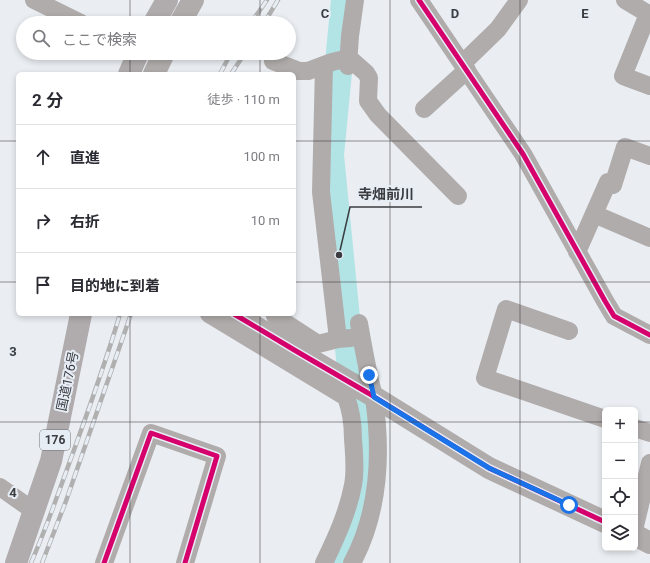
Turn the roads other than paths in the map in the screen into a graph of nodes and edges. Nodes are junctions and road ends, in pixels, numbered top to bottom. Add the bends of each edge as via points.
1 (34, 0) edge
2 (167, 0) edge
3 (193, 0) edge
4 (356, 0) edge
5 (419, 0) edge
6 (519, 0) edge
7 (625, 0) edge
8 (649, 15) edge
9 (67, 16) edge
10 (158, 16) edge
11 (184, 16) edge
12 (135, 60) edge
13 (161, 60) edge
14 (273, 61) dead end
15 (340, 62) junction
16 (465, 67) junction
17 (130, 72) edge
18 (155, 72) edge
19 (650, 86) edge
20 (424, 109) dead end
21 (650, 156) edge
22 (458, 196) dead end
23 (594, 214) junction
24 (650, 238) edge
25 (577, 252) junction
26 (81, 316) edge
27 (212, 316) edge
28 (237, 316) edge
29 (275, 316) dead end
30 (569, 331) dead end
31 (650, 335) edge
32 (338, 339) junction
33 (371, 395) junction
34 (602, 418) edge
35 (638, 429) edge
36 (650, 433) edge
37 (650, 463) edge
38 (0, 487) edge
39 (34, 511) junction
40 (638, 515) edge
41 (602, 521) edge
42 (638, 536) edge
43 (650, 542) edge
44 (360, 561) edge
45 (16, 563) edge
46 (104, 563) edge
47 (185, 563) edge
48 (324, 563) edge

1 - 9 street
2 - 10 highway
3 - 11 street
4 - 15 street via 350,36
5 - 16 street
6 - 16 street
7 - 8 street
8 - 19 street via 623,76
12 - 17 highway
13 - 18 street
14 - 15 street via 299,71
15 - 22 street via 366,73 369,78 368,101 378,115
15 - 32 street via 322,192
16 - 20 street
16 - 25 street via 523,154
21 - 23 street via 625,147 613,185 608,182
23 - 24 street
23 - 25 street
25 - 31 street via 614,316
26 - 39 highway, 国道176号 / 176 via 51,461
27 - 48 street via 346,397 353,431 353,486 340,528
28 - 33 street
29 - 32 street via 318,344
30 - 34 street via 506,309 485,378
32 - 33 street via 360,330
33 - 41 street via 489,468
33 - 44 street via 378,441 377,481
35 - 36 street
37 - 40 street
38 - 39 street
39 - 45 highway, 国道176号 / 176
42 - 43 street
46 - 47 street via 151,433 217,456

